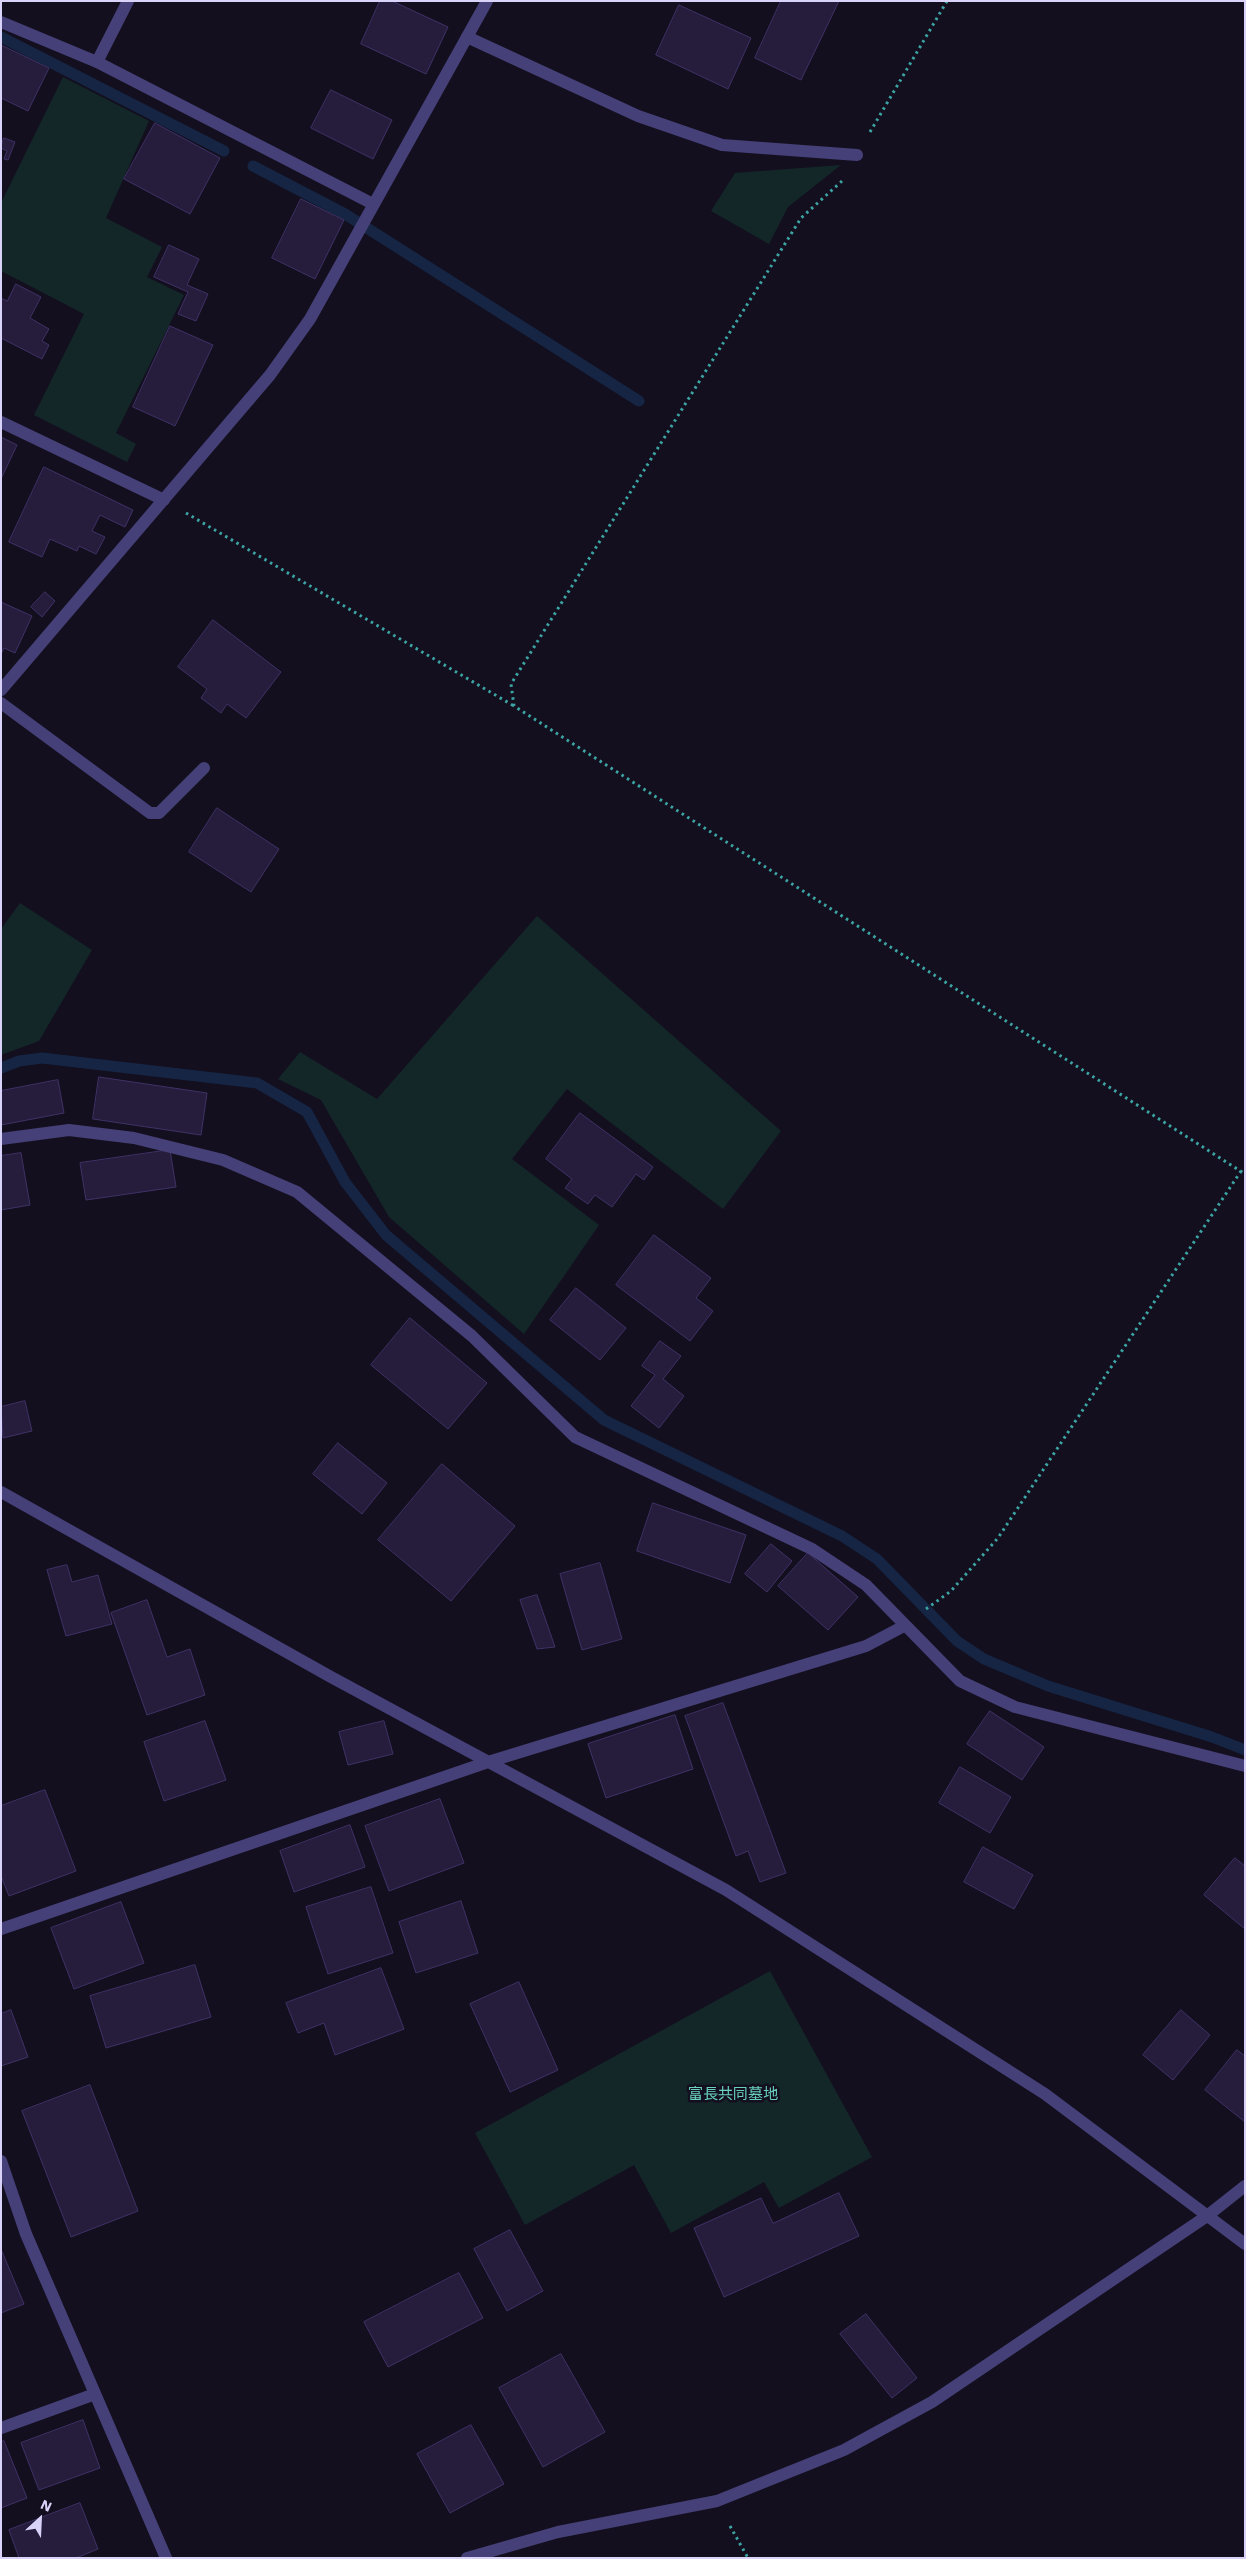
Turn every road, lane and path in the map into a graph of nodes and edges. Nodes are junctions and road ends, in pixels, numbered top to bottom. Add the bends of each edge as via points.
1 (128, 1) edge
2 (487, 1) edge
3 (947, 1) edge
4 (1, 22) edge
5 (467, 37) junction
6 (97, 62) junction
7 (856, 155) junction
8 (372, 206) junction
9 (1, 422) edge
10 (164, 500) junction
11 (1, 690) edge
12 (1, 703) edge
13 (514, 706) junction
14 (204, 768) dead end
15 (1, 1139) edge
16 (1241, 1171) junction
17 (1245, 1174) edge
18 (1, 1492) edge
19 (948, 1593) dead end
20 (904, 1626) junction
21 (488, 1762) junction
22 (1245, 1766) edge
23 (1, 1929) edge
24 (1, 2162) edge
25 (1245, 2186) edge
26 (1207, 2216) junction
27 (1245, 2244) edge
28 (95, 2394) junction
29 (1, 2428) edge
30 (717, 2501) junction
31 (166, 2558) edge
32 (467, 2558) edge
33 (748, 2558) edge

1 - 6 street
2 - 5 street
3 - 7 path
4 - 6 street
5 - 7 street via 638,116 722,145
5 - 8 street
6 - 8 street
7 - 13 path via 841,182 801,218 511,684
8 - 10 street via 310,319 270,375
9 - 10 street
10 - 11 street
10 - 13 path
12 - 14 street via 150,812 160,814
13 - 16 path
15 - 20 street via 69,1130 134,1138 223,1160 297,1192 472,1336 575,1437 812,1549 866,1585
16 - 17 path
16 - 19 path via 998,1538
18 - 21 street
20 - 21 street via 866,1646
20 - 22 street via 960,1681 1015,1707
21 - 23 street
21 - 26 street via 726,1890 1045,2094
24 - 28 street via 26,2234
25 - 26 street
26 - 27 street
26 - 30 street via 932,2402 844,2450
28 - 29 street
28 - 31 street
30 - 32 street via 558,2532
30 - 33 path

